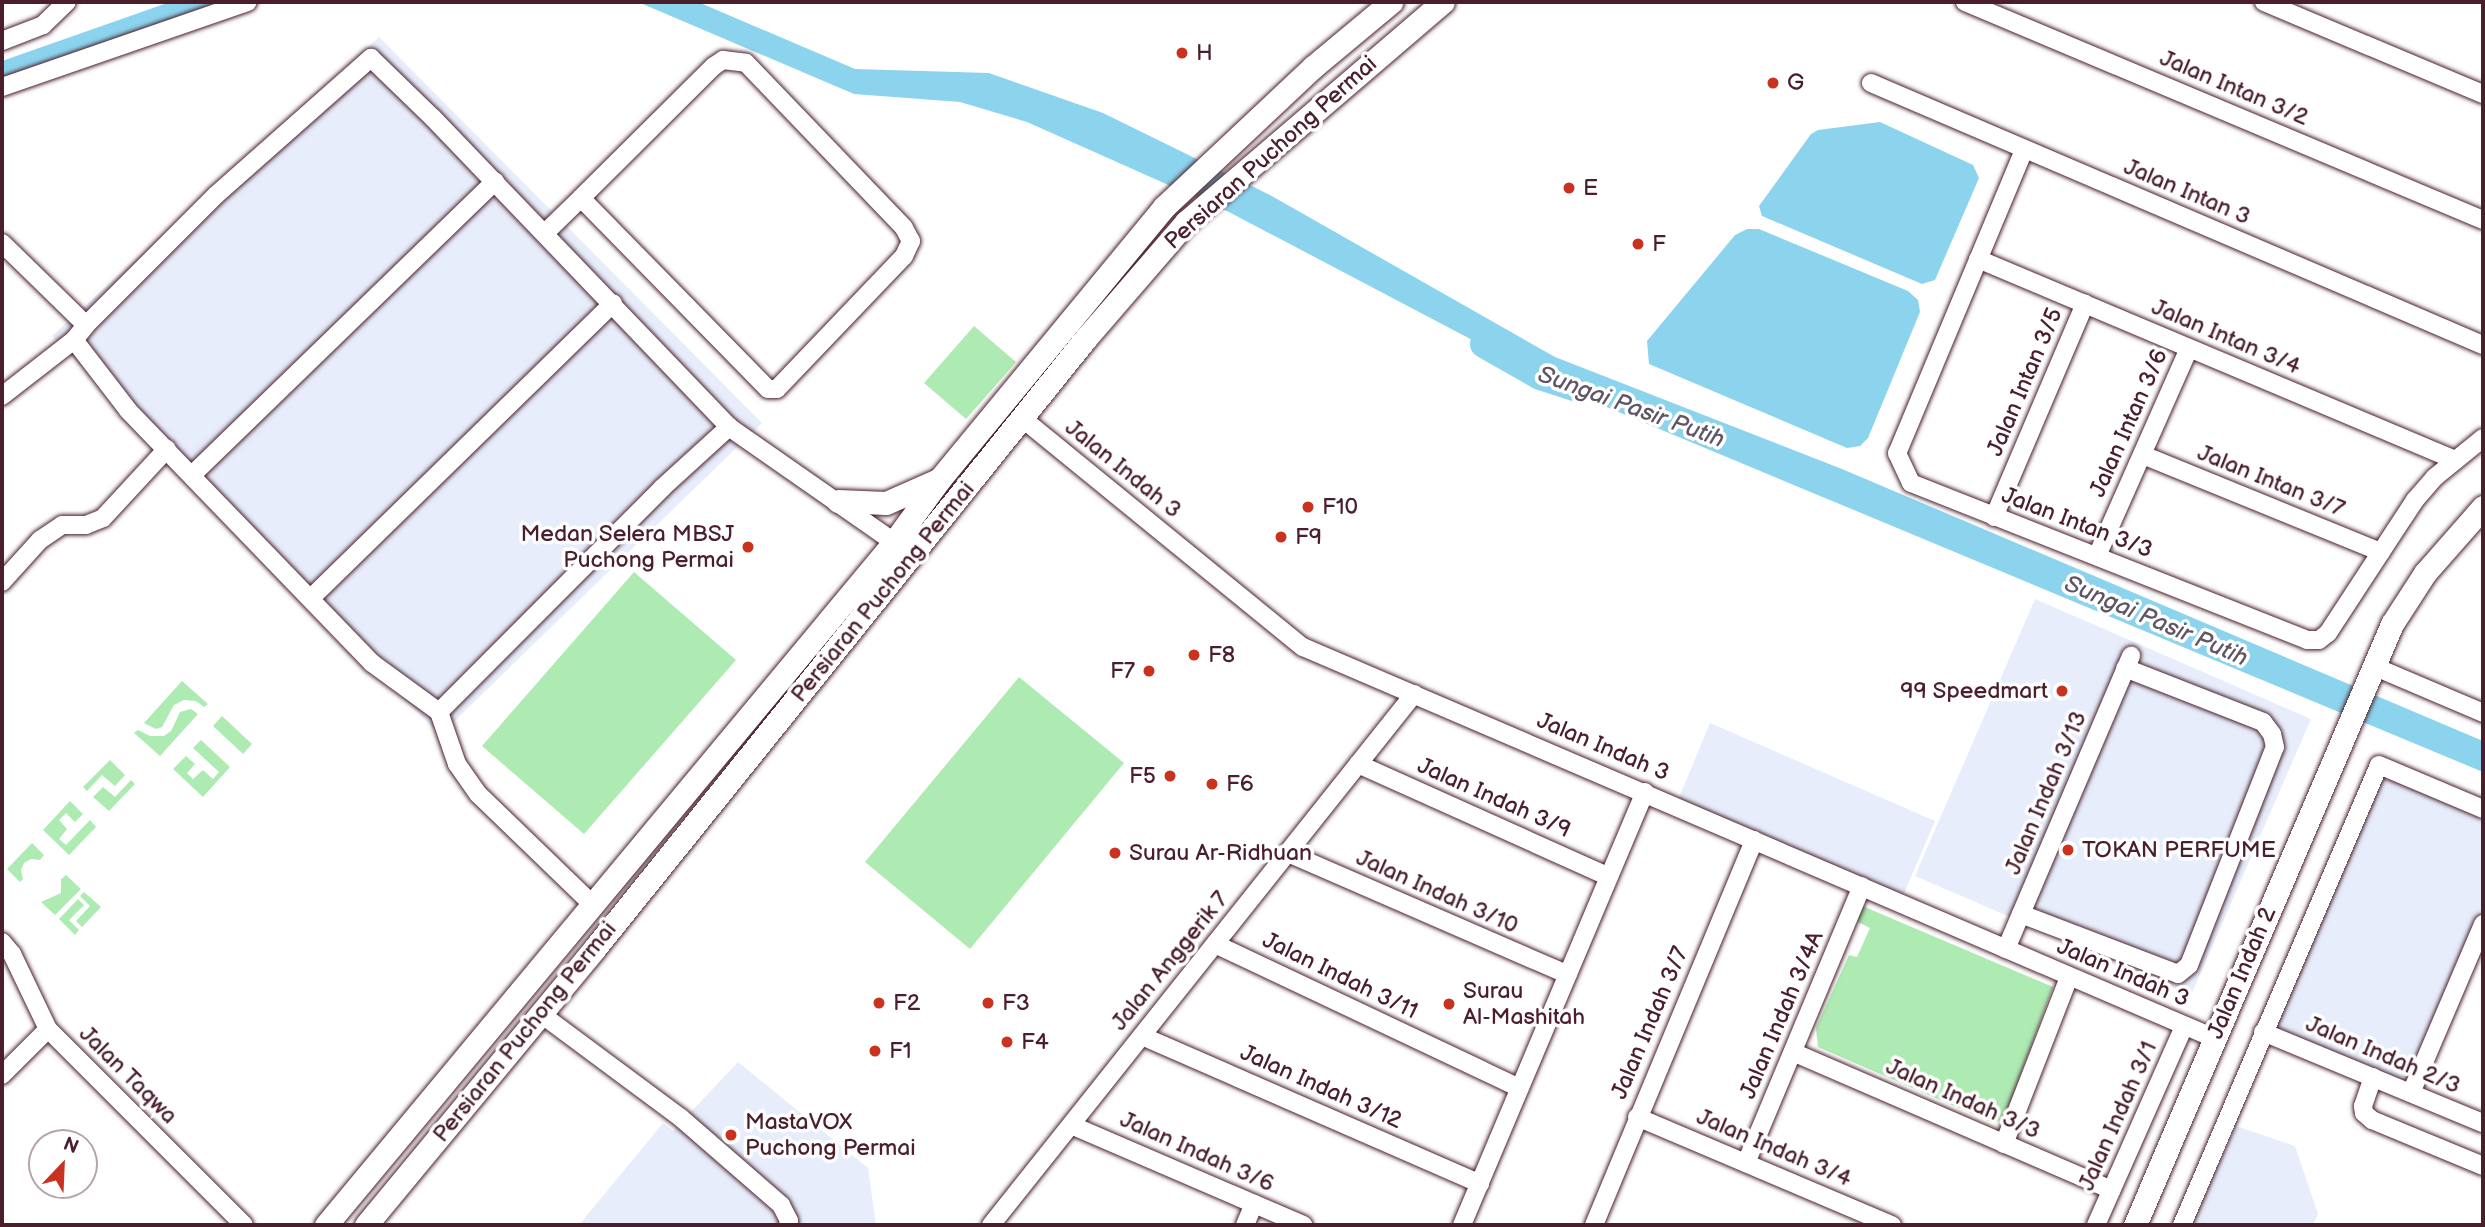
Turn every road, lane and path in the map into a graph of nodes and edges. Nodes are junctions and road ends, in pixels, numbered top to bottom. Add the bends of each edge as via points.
1 (67, 2) edge
2 (248, 2) edge
3 (1391, 2) edge
4 (1443, 2) edge
5 (1965, 2) edge
6 (2264, 2) edge
7 (2, 41) edge
8 (1871, 83) dead end
9 (2, 87) edge
10 (2483, 94) edge
11 (2024, 150) junction
12 (495, 181) junction
13 (581, 198) junction
14 (2483, 220) edge
15 (545, 233) junction
16 (2, 243) edge
17 (1978, 259) junction
18 (613, 303) junction
19 (2085, 304) junction
20 (86, 326) junction
21 (74, 340) junction
22 (1049, 345) junction
23 (2483, 345) edge
24 (2189, 348) junction
25 (2, 396) edge
26 (1023, 419) junction
27 (729, 427) junction
28 (2483, 438) edge
29 (167, 449) junction
30 (2143, 455) junction
31 (2455, 460) junction
32 (945, 472) junction
33 (192, 475) junction
34 (959, 498) junction
35 (838, 502) junction
36 (2483, 507) edge
37 (1994, 517) junction
38 (894, 542) junction
39 (2381, 552) junction
40 (2097, 556) junction
41 (2, 582) edge
42 (879, 597) junction
43 (312, 598) junction
44 (2369, 676) junction
45 (1414, 694) junction
46 (439, 712) junction
47 (2483, 713) edge
48 (1358, 764) junction
49 (1645, 792) junction
50 (2483, 809) edge
51 (1754, 840) junction
52 (1288, 853) junction
53 (1609, 877) junction
54 (1862, 886) junction
55 (592, 904) junction
56 (2021, 914) junction
57 (2483, 924) edge
58 (2, 942) edge
59 (1215, 944) junction
60 (2006, 949) junction
61 (1568, 975) junction
62 (2069, 977) junction
63 (541, 1014) junction
64 (2184, 1026) junction
65 (48, 1029) junction
66 (2263, 1032) junction
67 (1142, 1036) junction
68 (2214, 1038) junction
69 (1795, 1053) junction
70 (2, 1075) edge
71 (2373, 1077) junction
72 (1520, 1088) junction
73 (2411, 1093) junction
74 (1637, 1117) junction
75 (2483, 1123) edge
76 (1071, 1125) junction
77 (2004, 1144) junction
78 (1746, 1163) junction
79 (2483, 1166) edge
80 (1480, 1184) junction
81 (2112, 1190) junction
82 (1254, 1204) junction
83 (2141, 1223) edge
84 (244, 1225) edge
85 (327, 1225) edge
86 (366, 1225) edge
87 (788, 1225) edge
88 (991, 1225) edge
89 (1245, 1225) edge
90 (1303, 1225) edge
91 (1462, 1225) edge
92 (1594, 1225) edge
93 (1892, 1225) edge
94 (2096, 1225) edge
95 (2182, 1225) edge

1 - 7 street via 43,25
2 - 9 street
3 - 22 street, Persiaran Puchong Permai via 1176,195
4 - 26 street, Persiaran Puchong Permai via 1186,222
5 - 14 street, Jalan Intan 3/2
6 - 10 street
8 - 11 street, Jalan Intan 3
11 - 17 street, Jalan Intan 3/3
11 - 23 street, Jalan Intan 3
12 - 15 street
12 - 20 street via 371,58 216,195
12 - 33 street
13 - 13 street via 714,66 723,60 746,62 904,228 911,241 904,256 786,379 776,389 768,389
13 - 15 street
15 - 18 street
16 - 20 street
17 - 19 street, Jalan Intan 3/4
17 - 37 street, Jalan Intan 3/3 via 1897,453 1911,483
18 - 27 street
18 - 43 street
19 - 24 street, Jalan Intan 3/4
19 - 37 street, Jalan Intan 3/5
20 - 21 street
21 - 25 street
21 - 29 street via 128,410
22 - 26 street via 1021,399
22 - 32 street, Persiaran Puchong Permai
24 - 30 street, Jalan Intan 3/6
24 - 31 street, Jalan Intan 3/4
26 - 32 street via 985,437
26 - 34 street, Persiaran Puchong Permai
26 - 45 street, Jalan Indah 3 via 1303,647
27 - 35 street
27 - 46 street
28 - 31 street, Jalan Intan 3/3
29 - 33 street
29 - 41 street via 103,518 86,525 62,525 40,540
30 - 39 street, Jalan Intan 3/7
30 - 40 street, Jalan Intan 3/6
31 - 39 street, Jalan Intan 3/3 via 2415,500
32 - 35 street via 887,503
32 - 38 street, Persiaran Puchong Permai
33 - 43 street
34 - 38 street
34 - 42 street, Persiaran Puchong Permai
35 - 38 street
36 - 44 street, Jalan Indah 2 via 2425,573 2392,624
37 - 40 street, Jalan Intan 3/3
38 - 42 street
38 - 55 street, Persiaran Puchong Permai
39 - 40 street, Jalan Intan 3/3 via 2319,640 2306,640
42 - 63 street, Persiaran Puchong Permai
43 - 46 street via 372,663
44 - 47 street
44 - 68 street, Jalan Indah 2
45 - 48 street, Jalan Anggerik 7
45 - 49 street, Jalan Indah 3
46 - 55 street via 457,764 478,794
48 - 52 street, Jalan Anggerik 7
48 - 53 street, Jalan Indah 3/9
49 - 51 street, Jalan Indah 3
49 - 53 street
50 - 66 street via 2379,765
51 - 54 street, Jalan Indah 3
51 - 74 street, Jalan Indah 3/7
52 - 59 street, Jalan Anggerik 7
52 - 61 street, Jalan Indah 3/10
53 - 61 street
54 - 60 street, Jalan Indah 3
54 - 69 street, Jalan Indah 3/4A
55 - 85 street, Persiaran Puchong Permai
56 - 56 street, Jalan Indah 3/13 via 2178,974 2189,965 2275,747 2263,722 2128,662
56 - 60 street, Jalan Indah 3/13
57 - 73 street
58 - 65 street, Jalan Taqwa
59 - 67 street, Jalan Anggerik 7
59 - 72 street, Jalan Indah 3/11
60 - 62 street, Jalan Indah 3
61 - 72 street
62 - 64 street, Jalan Indah 3
62 - 77 street
63 - 86 street, Persiaran Puchong Permai
63 - 87 street via 681,1118 780,1205
64 - 68 street, Jalan Indah 3
64 - 81 street, Jalan Indah 3/1
65 - 70 street
65 - 84 street, Jalan Taqwa
66 - 71 street, Jalan Indah 2/3
66 - 95 street
67 - 76 street, Jalan Anggerik 7
67 - 80 street, Jalan Indah 3/12
68 - 83 street, Jalan Indah 2
69 - 77 street, Jalan Indah 3/3
69 - 78 street, Jalan Indah 3/4A
71 - 73 street, Jalan Indah 2/3
71 - 79 street via 2362,1106 2372,1121
72 - 80 street
73 - 75 street, Jalan Indah 2/3
74 - 78 street, Jalan Indah 3/4
74 - 92 street, Jalan Indah 3/7
76 - 82 street, Jalan Indah 3/6
76 - 88 street, Jalan Anggerik 7
77 - 81 street, Jalan Indah 3/3
78 - 93 street, Jalan Indah 3/4
80 - 91 street
81 - 94 street, Jalan Indah 3/1
82 - 89 street
82 - 90 street, Jalan Indah 3/6

